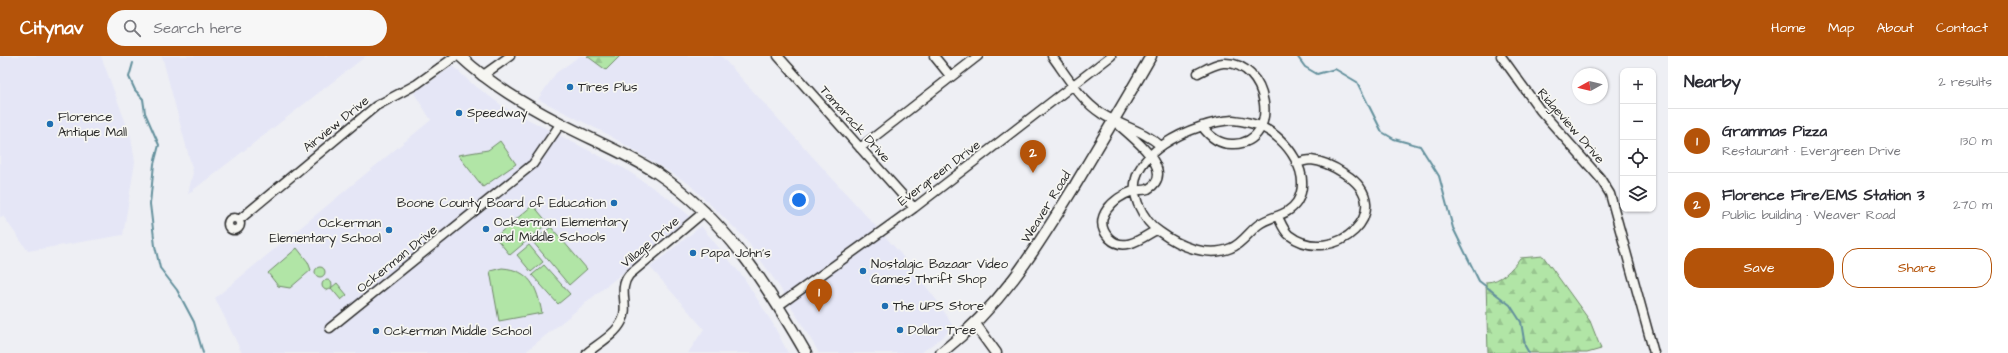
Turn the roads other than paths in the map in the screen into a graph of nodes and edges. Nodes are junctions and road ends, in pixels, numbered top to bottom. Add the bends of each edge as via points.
1 (456, 56) edge
2 (460, 56) edge
3 (510, 56) edge
4 (778, 56) edge
5 (934, 56) edge
6 (978, 56) edge
7 (1052, 56) edge
8 (1111, 56) edge
9 (1150, 56) edge
10 (1501, 56) edge
11 (1198, 73) dead end
12 (482, 76) junction
13 (951, 77) junction
14 (1074, 85) junction
15 (1114, 121) junction
16 (561, 123) junction
17 (1202, 126) junction
18 (1262, 127) junction
19 (1161, 146) junction
20 (860, 148) junction
21 (1150, 157) junction
22 (1296, 163) junction
23 (1135, 190) junction
24 (914, 208) junction
25 (705, 211) junction
26 (1278, 217) junction
27 (239, 220) dead end
28 (1156, 230) junction
29 (778, 306) junction
30 (975, 324) junction
31 (330, 328) dead end
32 (587, 353) edge
33 (806, 353) edge
34 (941, 353) edge
35 (996, 353) edge
36 (1654, 353) edge

1 - 27 street, Airview Drive via 417,84 376,106
2 - 12 main road
3 - 12 street
4 - 20 street, Tamarack Drive
5 - 13 street
6 - 13 street
7 - 14 street
8 - 14 street, Evergreen Drive
9 - 15 main road, Weaver Road
10 - 36 street, Ridgeview Drive via 1524,91 1606,187 1613,203
11 - 18 street via 1223,63 1247,70 1259,86 1264,99
12 - 16 main road via 503,91
13 - 20 street
14 - 15 street via 1100,112
14 - 24 street, Evergreen Drive
15 - 19 street via 1138,130
15 - 21 street via 1133,137
15 - 30 main road, Weaver Road via 1026,264
16 - 25 main road via 635,160
16 - 31 street, Ockerman Drive via 533,164
17 - 18 street via 1217,121 1233,120
17 - 18 street via 1214,139 1232,144 1250,141
17 - 19 street via 1181,134
18 - 22 street via 1284,143
19 - 21 street
20 - 24 street, Tamarack Drive
21 - 23 street via 1139,173
21 - 23 street via 1157,168 1156,181 1147,190
22 - 26 street via 1302,178 1300,194 1292,208
22 - 26 street via 1312,160 1336,168 1350,177 1362,188 1366,213 1358,229 1349,236 1320,245 1289,235
23 - 28 street via 1141,211
23 - 28 street via 1107,208 1102,220 1105,233 1114,242 1127,244 1134,243
24 - 29 street, Evergreen Drive
25 - 29 main road via 738,246
25 - 32 street, Village Drive via 629,275 623,288 623,320 616,330
26 - 28 street via 1260,223 1232,248 1212,251 1183,246
29 - 33 main road
30 - 34 main road, Weaver Road
30 - 35 main road

